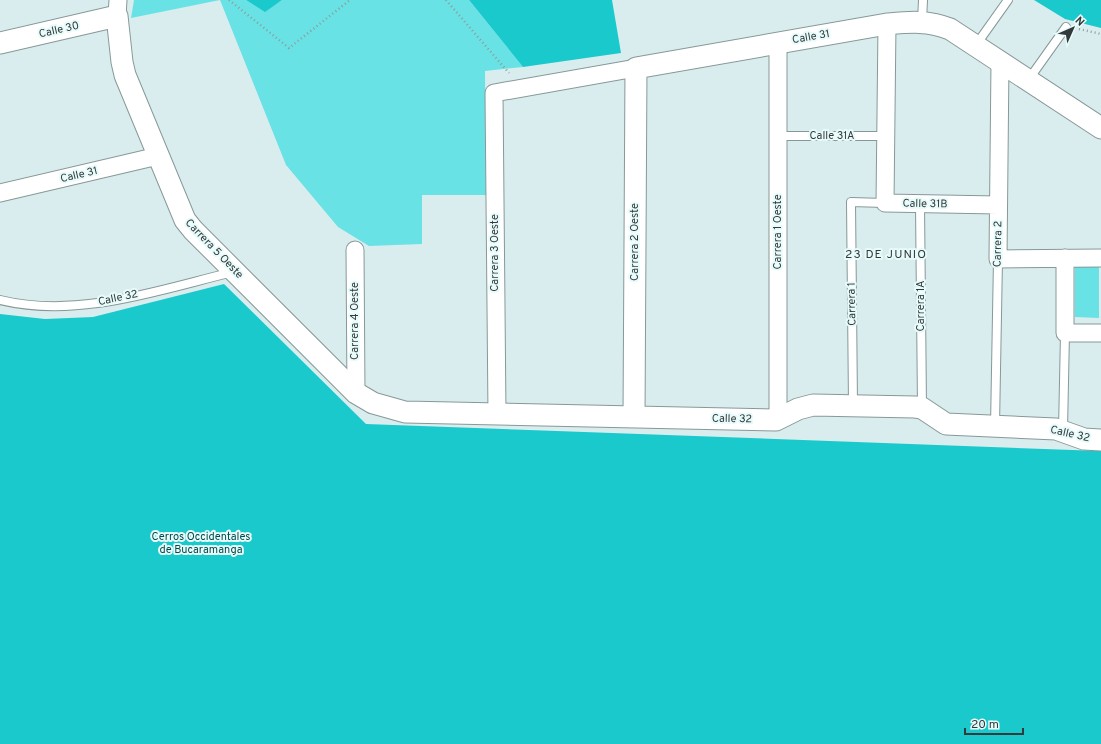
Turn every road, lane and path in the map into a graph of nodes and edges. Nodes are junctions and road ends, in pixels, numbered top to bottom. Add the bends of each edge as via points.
1 (229, 0) edge
2 (350, 0) edge
3 (446, 0) edge
4 (924, 0) edge
5 (1008, 0) edge
6 (118, 8) edge
7 (922, 21) junction
8 (887, 24) junction
9 (1066, 27) joint
10 (1101, 34) edge
11 (0, 43) edge
12 (778, 43) junction
13 (976, 45) junction
14 (1000, 61) junction
15 (636, 68) junction
16 (1028, 80) junction
17 (522, 88) junction
18 (494, 93) joint
19 (1101, 128) edge
20 (778, 136) junction
21 (886, 136) junction
22 (158, 156) junction
23 (0, 193) edge
24 (851, 202) joint
25 (885, 203) junction
26 (920, 204) junction
27 (998, 205) junction
28 (355, 250) dead end
29 (1065, 258) junction
30 (1101, 258) edge
31 (998, 259) junction
32 (234, 272) junction
33 (0, 300) edge
34 (1065, 333) junction
35 (1101, 333) edge
36 (356, 393) junction
37 (853, 406) junction
38 (922, 408) junction
39 (497, 414) junction
40 (634, 417) junction
41 (778, 420) junction
42 (995, 427) junction
43 (1063, 430) junction
44 (1101, 440) edge

1 - 2 path via 289,48
3 - 17 path
4 - 7 lane
5 - 13 lane
6 - 11 street, Calle 30
6 - 22 street, Carrera 5 Oeste via 125,75
7 - 8 street, Calle 31
7 - 13 street, Calle 31 via 950,29
8 - 12 street, Calle 31
8 - 21 street
9 - 10 path
9 - 16 lane
12 - 15 street, Calle 31
12 - 20 street, Carrera 1 Oeste
13 - 14 street, Calle 31
14 - 16 street, Calle 31
14 - 27 street, Carrera 2
15 - 17 street, Calle 31
15 - 40 street, Carrera 2 Oeste
16 - 19 street, Calle 31
17 - 18 street, Calle 31
18 - 39 street, Carrera 3 Oeste
20 - 21 lane, Calle 31A
20 - 41 street, Carrera 1 Oeste
21 - 25 street
22 - 23 street, Calle 31
22 - 32 street, Carrera 5 Oeste via 185,220
24 - 25 lane, Calle 31B
24 - 37 lane, Carrera 1
25 - 26 street, Calle 31B
26 - 27 street, Calle 31B
26 - 38 lane, Carrera 1A
27 - 31 street, Carrera 2
28 - 36 street, Carrera 4 Oeste
29 - 30 street
29 - 31 street
29 - 34 street
31 - 42 lane, Carrera 2
32 - 33 lane, Calle 32 via 101,303 66,306 16,304
32 - 36 street, Carrera 5 Oeste
34 - 35 street
34 - 43 lane
36 - 39 street, Calle 32 via 373,403 405,412
37 - 38 street
37 - 41 street via 813,405 798,409
38 - 42 street, Calle 32 via 946,424
39 - 40 street, Calle 32
40 - 41 street, Calle 32
42 - 43 street, Calle 32
43 - 44 street, Calle 32 via 1084,439

